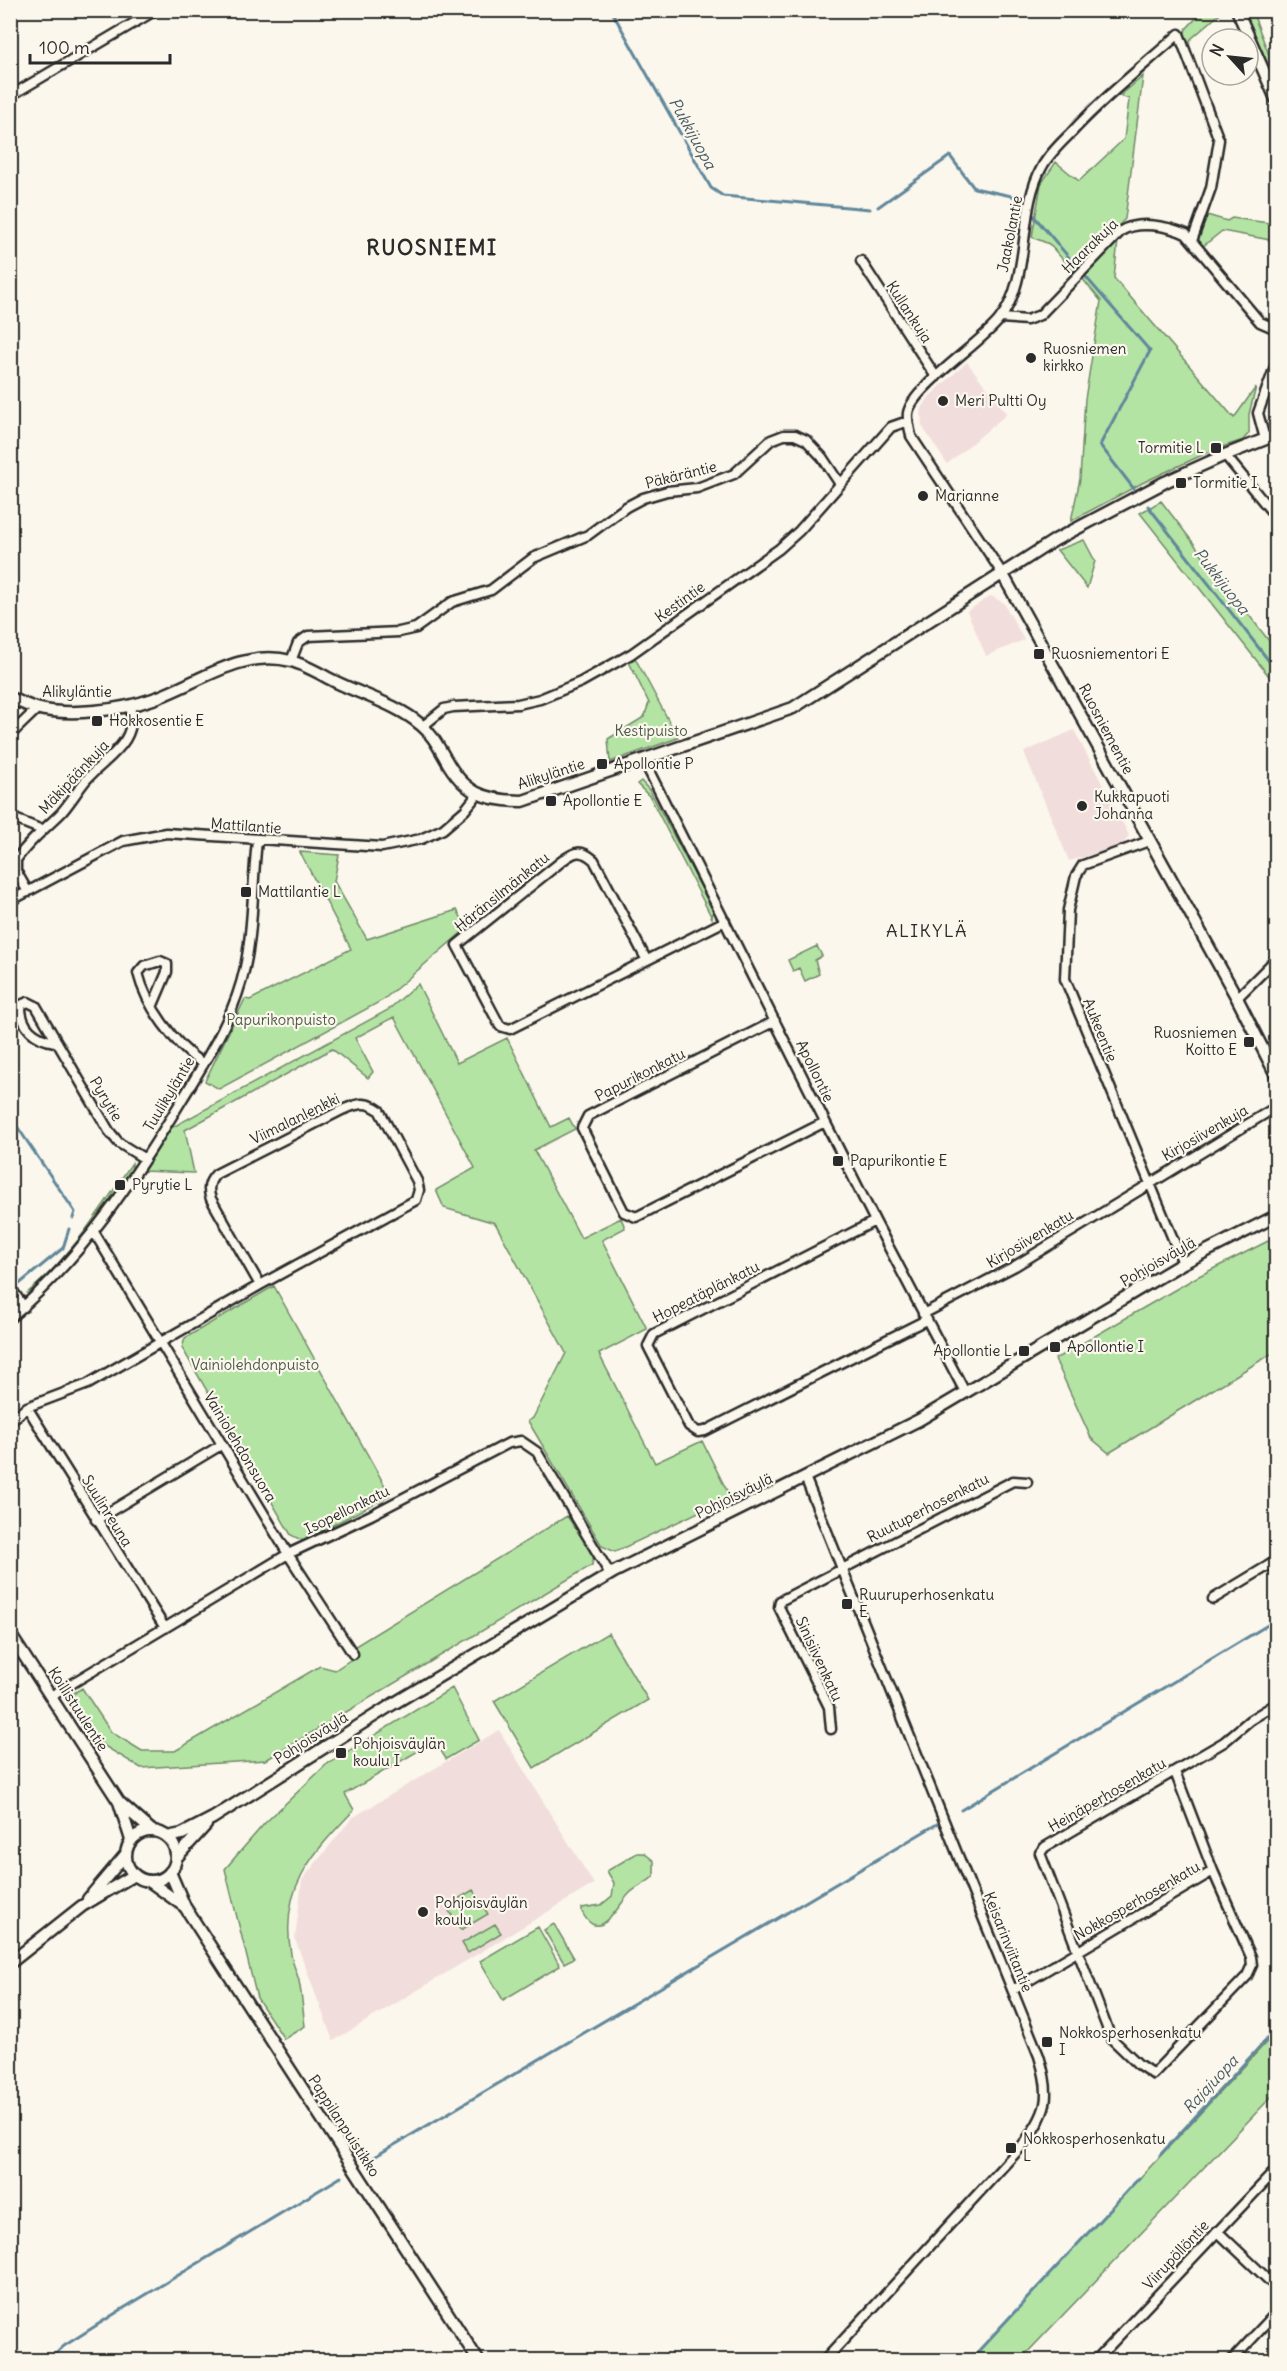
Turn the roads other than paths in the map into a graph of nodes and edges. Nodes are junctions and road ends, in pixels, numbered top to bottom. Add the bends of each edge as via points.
1 (156, 10) edge
2 (1237, 10) edge
3 (10, 96) edge
4 (1276, 99) edge
5 (1192, 241) junction
6 (861, 261) dead end
7 (1001, 318) junction
8 (1276, 329) edge
9 (1276, 364) edge
10 (936, 377) junction
11 (908, 421) junction
12 (1276, 435) edge
13 (1265, 439) junction
14 (1225, 454) junction
15 (840, 484) junction
16 (1276, 517) edge
17 (1002, 573) junction
18 (291, 661) junction
19 (10, 698) edge
20 (130, 706) junction
21 (37, 709) junction
22 (423, 726) junction
23 (10, 735) edge
24 (644, 761) junction
25 (477, 795) junction
26 (10, 817) edge
27 (42, 830) junction
28 (257, 841) junction
29 (1149, 841) junction
30 (28, 892) junction
31 (10, 901) edge
32 (725, 921) junction
33 (1276, 959) edge
34 (646, 960) junction
35 (1237, 998) junction
36 (153, 1005) junction
37 (775, 1021) junction
38 (56, 1042) junction
39 (203, 1064) junction
40 (1276, 1075) edge
41 (1276, 1107) edge
42 (825, 1122) junction
43 (145, 1159) junction
44 (1148, 1183) junction
45 (1276, 1216) edge
46 (875, 1221) junction
47 (94, 1232) junction
48 (1183, 1263) junction
49 (260, 1285) junction
50 (10, 1287) edge
51 (24, 1307) junction
52 (924, 1317) junction
53 (10, 1318) edge
54 (161, 1340) junction
55 (965, 1392) junction
56 (27, 1407) junction
57 (10, 1422) edge
58 (221, 1445) junction
59 (805, 1477) junction
60 (1028, 1482) dead end
61 (96, 1520) junction
62 (288, 1554) junction
63 (1276, 1561) edge
64 (842, 1568) junction
65 (610, 1574) junction
66 (1213, 1599) dead end
67 (165, 1628) junction
68 (10, 1634) edge
69 (353, 1654) dead end
70 (51, 1696) junction
71 (1276, 1704) edge
72 (831, 1729) dead end
73 (1175, 1772) junction
74 (119, 1802) junction
75 (213, 1818) junction
76 (152, 1831) junction
77 (167, 1837) junction
78 (131, 1840) junction
79 (126, 1854) junction
80 (176, 1858) junction
81 (1213, 1871) junction
82 (170, 1872) junction
83 (134, 1875) junction
84 (149, 1881) junction
85 (82, 1906) junction
86 (185, 1907) junction
87 (1076, 1952) junction
88 (10, 1963) edge
89 (1013, 1990) junction
90 (1276, 2170) edge
91 (1217, 2231) junction
92 (1276, 2287) edge
93 (1276, 2313) edge
94 (478, 2361) edge
95 (825, 2361) edge
96 (1096, 2361) edge
97 (1232, 2361) edge

1 - 3 street
2 - 4 street
5 - 7 street, Haarakuja via 1177,230 1128,226 1040,315 1028,320
5 - 7 street, Jaakolantie via 1211,188 1219,140 1179,34 1088,115 1042,167 1031,192 1012,294
5 - 8 street, Haarakuja via 1260,322
6 - 10 street, Kullankuja
7 - 10 street, Jaakolantie
9 - 13 street via 1258,413
10 - 11 street, Jaakolantie via 912,402
11 - 15 street, Kestintie via 891,427
11 - 17 street via 911,436
12 - 13 street
13 - 14 street
14 - 16 street
14 - 17 street via 1118,506
15 - 18 street, Päkäräntie via 806,440 784,435 761,448 734,474 697,488 643,498 588,535 533,558 491,590 452,602 416,628 308,636 298,643
15 - 22 street, Kestintie via 779,549 631,654 540,699 518,704 453,706
17 - 24 street, Alikyläntie via 793,708
17 - 29 street, Ruosniementie
18 - 20 street, Alikyläntie via 253,660 227,667
18 - 22 street, Alikyläntie
19 - 21 street, Alikyläntie
20 - 21 street, Alikyläntie via 94,711
20 - 27 street, Mäkipäänkuja via 129,736 113,758 87,779 60,815
21 - 23 street
22 - 25 street, Alikyläntie via 450,768
24 - 25 street, Alikyläntie via 523,801
24 - 32 street, Apollontie
25 - 28 street, Mattilantie via 455,820 421,839 382,847
26 - 27 street
27 - 30 street, Mäkipäänkuja via 16,861 16,871
28 - 30 street, Mattilantie via 166,833 123,841
28 - 39 street, Tuulikyläntie via 245,967 235,1001
29 - 35 street, Ruosniementie
29 - 44 street, Aukeentie via 1083,866 1076,876 1068,910 1065,980
30 - 31 street, Mattilantie
32 - 34 street, Häränsilmänkatu
32 - 37 street, Apollontie
33 - 35 street
34 - 34 street, Häränsilmänkatu via 510,1029 500,1026 457,945 577,852 594,860
35 - 40 street, Ruosniementie
36 - 36 street via 138,973 144,966 160,961 167,964 168,972
36 - 39 street via 175,1042
37 - 42 street, Apollontie
37 - 42 street, Papurikonkatu via 588,1116 582,1128 624,1212 636,1216
38 - 38 street, Pyrytie via 32,1034 20,1016 21,1005 28,1002 36,1006
38 - 43 street, Pyrytie via 109,1131 119,1143
39 - 43 street, Tuulikyläntie
41 - 44 street, Kirjosiivenkuja
42 - 46 street, Apollontie
43 - 47 street, Tuulikyläntie
44 - 48 street, Aukeentie
44 - 52 street, Kirjosiivenkatu
45 - 48 street, Pohjoisväylä
46 - 52 street, Apollontie
46 - 52 street, Hopeatäplänkatu via 654,1334 648,1346 689,1426 698,1432
47 - 51 street, Tuulikyläntie via 60,1273
47 - 54 street, Vainiolehdonsuora
48 - 55 street, Pohjoisväylä
49 - 49 street, Viimalanlenkki via 416,1200 417,1181 373,1105 363,1102 342,1110 212,1179 211,1199
49 - 54 street, Viimalanlenkki
50 - 51 street
51 - 53 street, Tuulikyläntie
52 - 55 street, Apollontie
54 - 56 street, Viimalanlenkki via 88,1384
54 - 58 street, Vainiolehdonsuora
55 - 59 street, Pohjoisväylä via 919,1420
56 - 57 street
56 - 61 street, Suulinreuna
58 - 61 street
58 - 62 street, Vainiolehdonsuora
59 - 64 street, Keisarinviitantie
59 - 65 street, Pohjoisväylä
60 - 64 street, Ruutuperhosenkatu via 1013,1480
61 - 67 street, Suulinreuna
62 - 65 street, Isopellonkatu via 509,1443 520,1442 537,1452
62 - 67 street, Isopellonkatu
62 - 69 street, Vainiolehdonsuora
63 - 66 street
64 - 72 street, Sinisiivenkatu via 791,1593 780,1601 779,1607 829,1707
64 - 89 street, Keisarinviitantie
65 - 75 street, Pohjoisväylä
67 - 70 street, Isopellonkatu
68 - 70 street, Koillistuulentie
70 - 74 street, Koillistuulentie
71 - 73 street, Heinäperhosenkatu
73 - 81 street, Nokkosperhosenkatu
73 - 87 street, Heinäperhosenkatu via 1040,1853
74 - 76 street, Koillistuulentie
74 - 78 street, Koillistuulentie
75 - 77 street, Pohjoisväylä
75 - 80 street, Pohjoisväylä
76 - 77 street
76 - 78 street
77 - 80 street
78 - 79 street
79 - 83 street
79 - 85 street
80 - 82 street
81 - 87 street, Nokkosperhosenkatu
81 - 87 street via 1252,1965 1154,2074 1111,2038
82 - 84 street
82 - 86 street, Pappilanpuistikko
83 - 84 street
83 - 85 street
84 - 86 street, Pappilanpuistikko
85 - 88 street
86 - 94 street, Pappilanpuistikko
87 - 89 street, Nokkosperhosenkatu
89 - 95 street, Keisarinviitantie via 1047,2081 1045,2108 1036,2127
90 - 91 street, Viirupöllöntie
91 - 92 street
91 - 96 street, Viirupöllöntie
93 - 97 street

